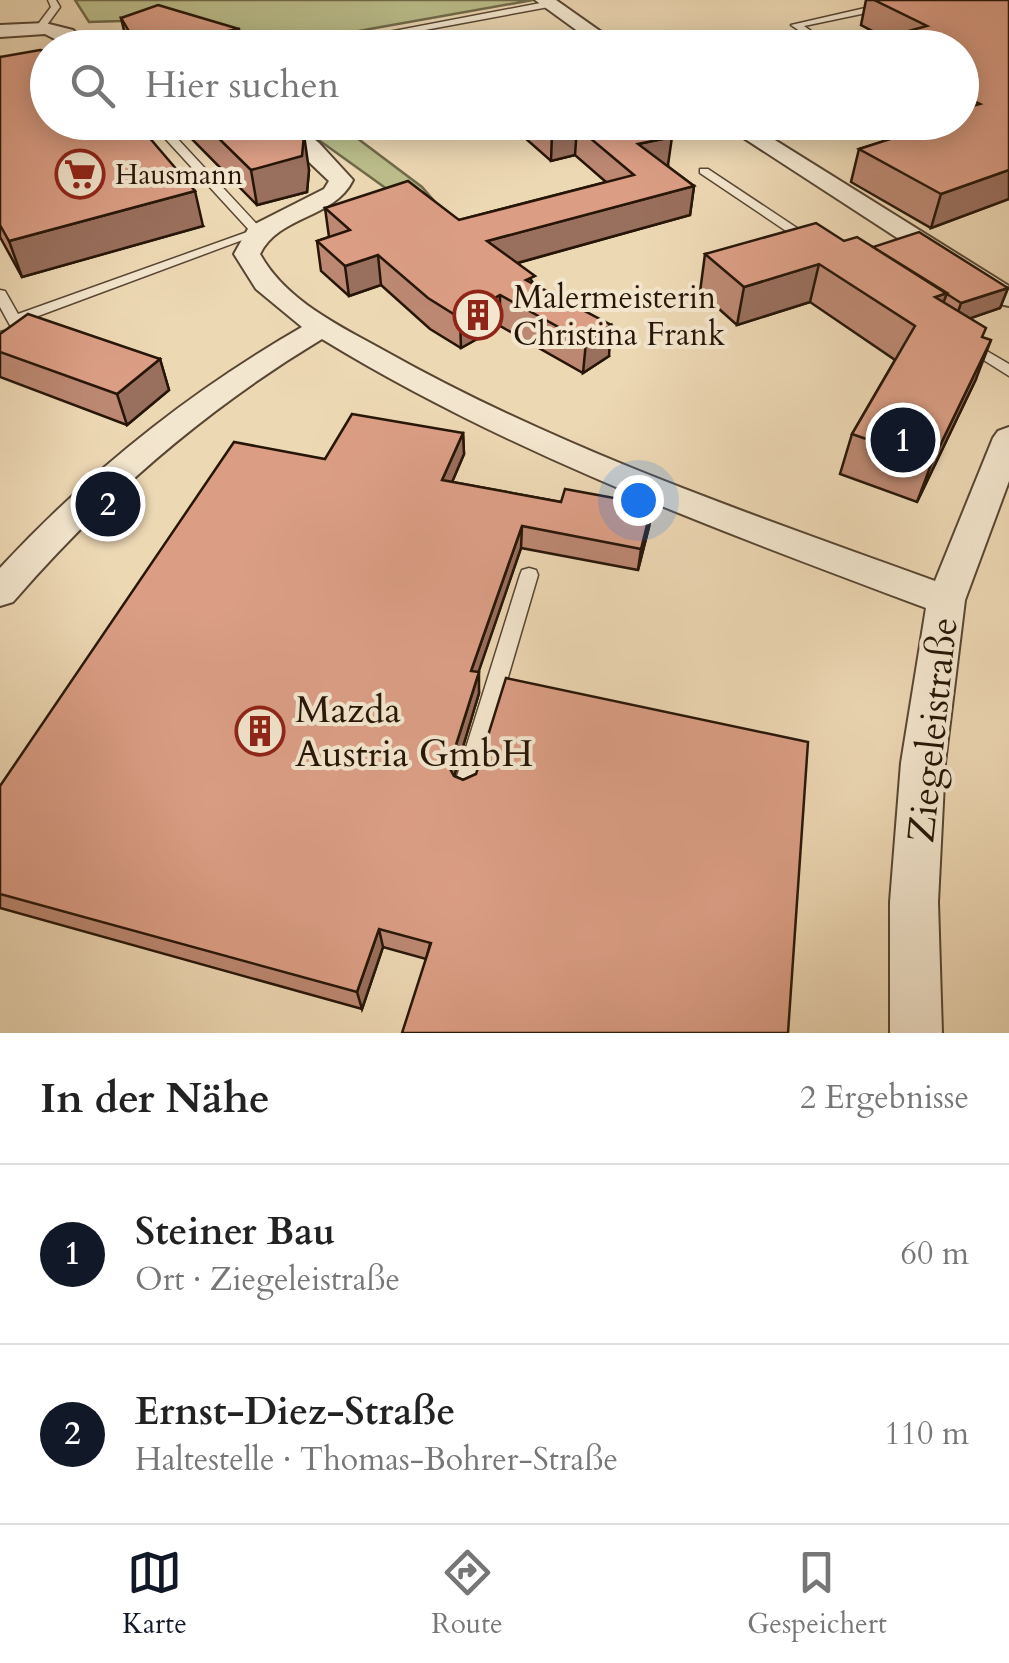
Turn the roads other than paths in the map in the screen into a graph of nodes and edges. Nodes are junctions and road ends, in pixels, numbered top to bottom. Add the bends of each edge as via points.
1 (52, 0) edge
2 (548, 2) edge
3 (891, 5) edge
4 (42, 28) junction
5 (55, 30) edge
6 (403, 30) edge
7 (589, 30) edge
8 (804, 30) edge
9 (0, 31) edge
10 (172, 140) edge
11 (301, 140) edge
12 (759, 140) edge
13 (704, 171) dead end
14 (258, 232) junction
15 (832, 255) edge
16 (0, 294) edge
17 (1009, 298) edge
18 (14, 320) junction
19 (322, 327) junction
20 (0, 338) edge
21 (961, 339) edge
22 (1009, 371) edge
23 (1009, 438) edge
24 (529, 576) dead end
25 (0, 592) edge
26 (946, 600) junction
27 (464, 786) edge
28 (916, 1033) edge

1 - 4 lane via 56,7
2 - 6 lane
2 - 7 street
3 - 8 lane via 796,25
4 - 5 street
4 - 9 street
10 - 14 lane
11 - 14 street via 341,180 334,194
12 - 17 street
13 - 15 lane
14 - 18 lane
14 - 19 street via 247,254 256,276
16 - 18 lane
18 - 20 lane via 20,331
19 - 25 street via 191,410
19 - 26 street via 436,394 564,455
21 - 22 lane
23 - 26 street, Ziegeleistraße
24 - 27 lane
26 - 28 street, Ziegeleistraße via 914,902

